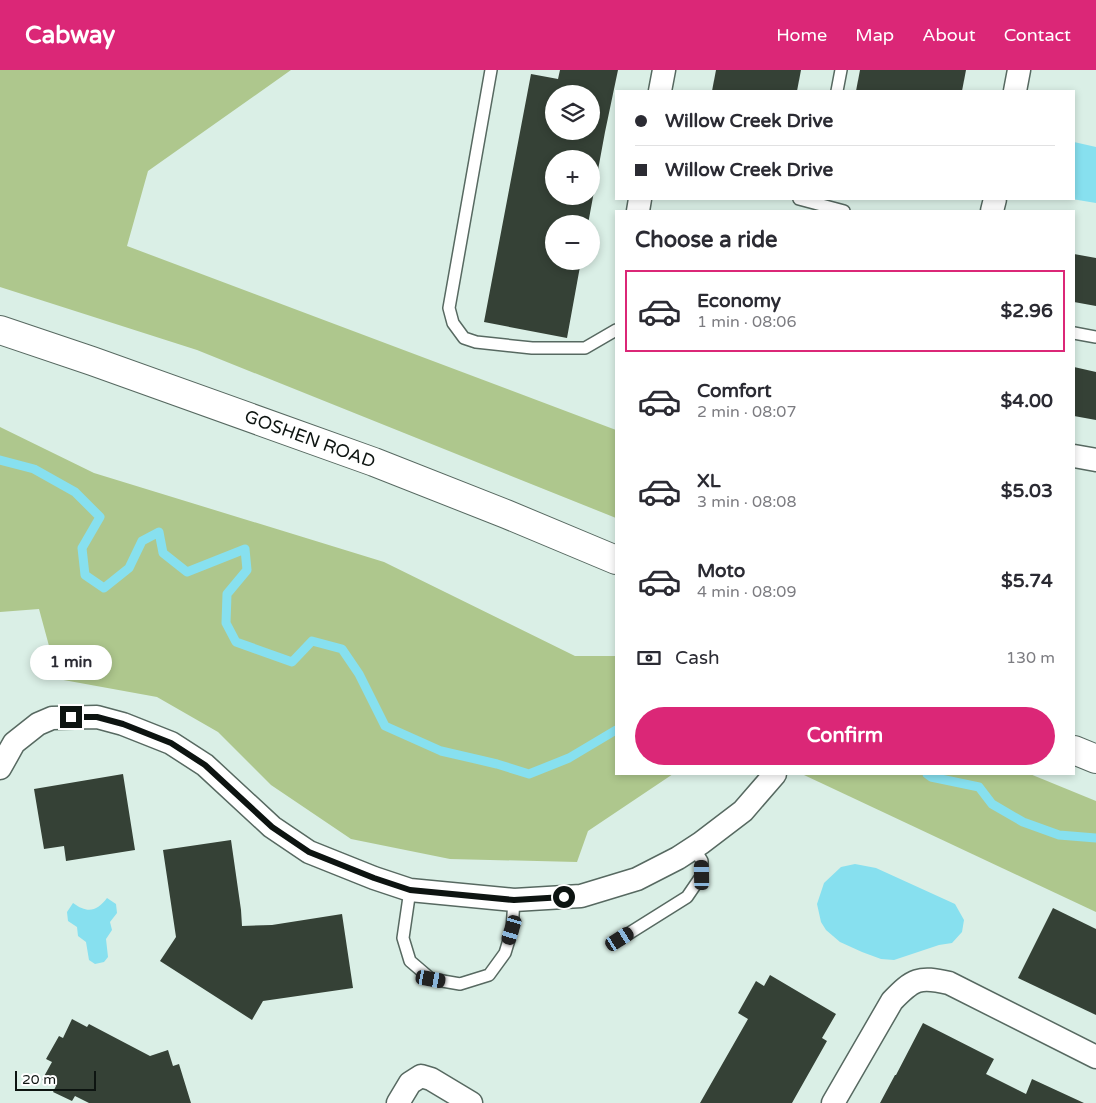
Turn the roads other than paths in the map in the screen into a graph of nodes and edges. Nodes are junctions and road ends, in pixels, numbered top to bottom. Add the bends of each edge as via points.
1 (492, 70) edge
2 (664, 70) edge
3 (841, 70) edge
4 (1019, 70) edge
5 (660, 90) edge
6 (837, 90) edge
7 (1015, 90) edge
8 (815, 201) edge
9 (841, 210) edge
10 (0, 330) edge
11 (615, 331) edge
12 (1075, 333) edge
13 (1096, 337) edge
14 (1075, 456) edge
15 (1096, 460) edge
16 (615, 560) edge
17 (1075, 750) edge
18 (1096, 759) edge
19 (0, 768) edge
20 (774, 775) edge
21 (694, 848) junction
22 (410, 890) junction
23 (514, 900) junction
24 (620, 939) dead end
25 (1096, 1057) edge
26 (398, 1103) edge
27 (471, 1103) edge
28 (833, 1103) edge

1 - 11 lane via 449,308 453,323 464,338 476,342 532,348 585,348
2 - 5 street
3 - 6 lane
4 - 7 street
8 - 9 lane
10 - 16 street, GOSHEN ROAD via 374,462
12 - 13 lane
14 - 15 street
17 - 18 street
19 - 22 street via 14,743 38,724 52,718 97,717 123,724 171,743 205,765 272,827 309,852
20 - 21 street via 743,811
21 - 23 street via 638,879 580,896
21 - 24 lane via 702,861 702,875 687,897
22 - 23 street
22 - 23 lane via 403,938 410,961 431,979 460,984 489,975 505,953 512,930
25 - 28 street via 949,983 930,978 915,981 892,1001
26 - 27 street via 410,1083 421,1076

